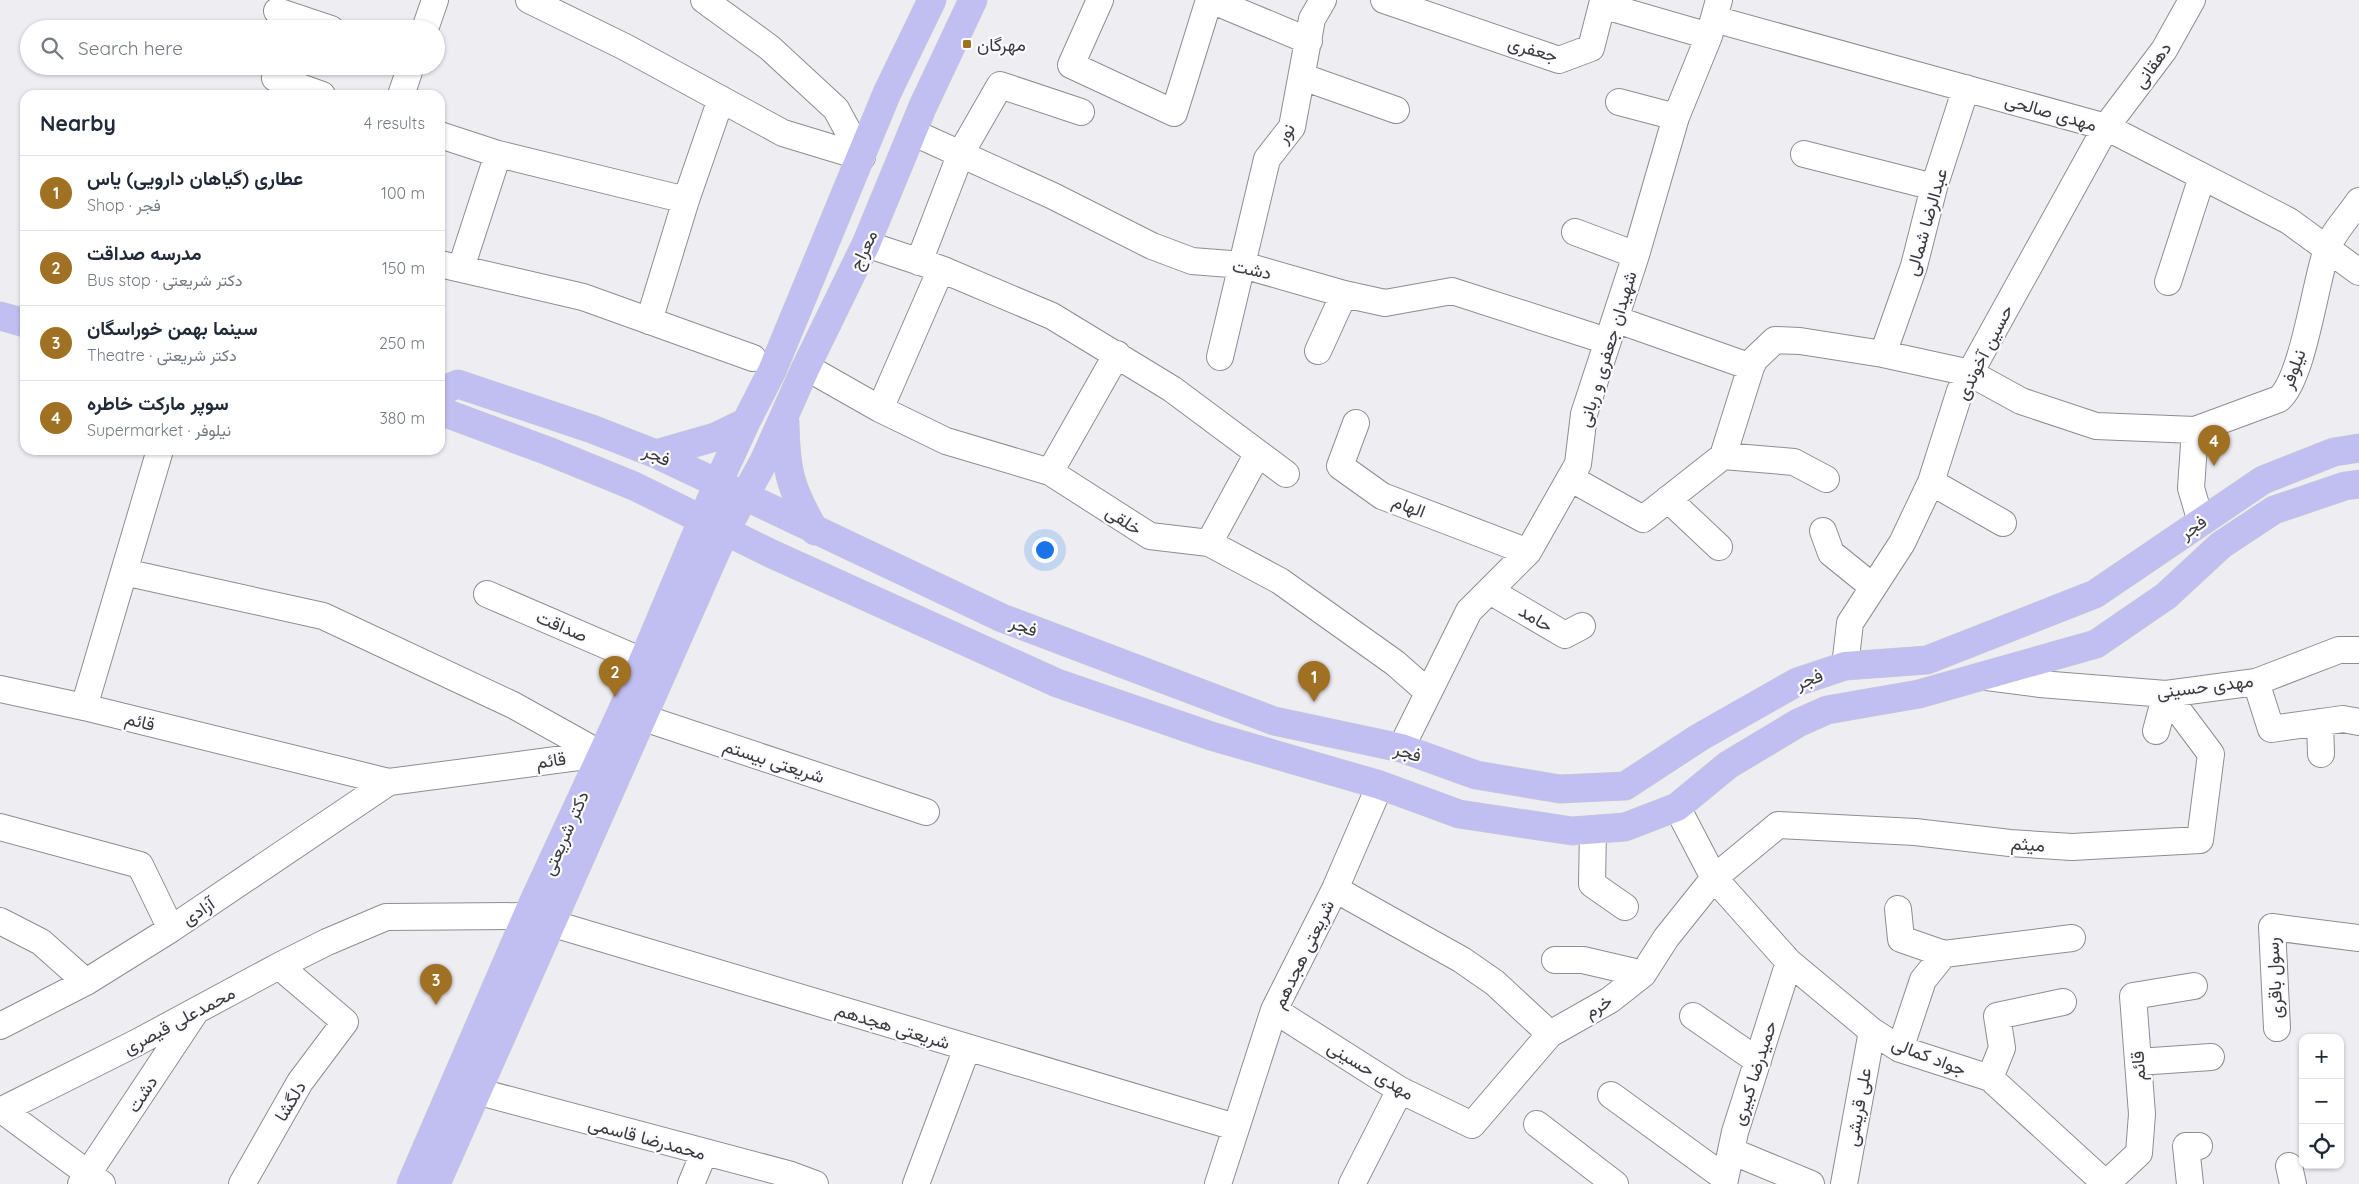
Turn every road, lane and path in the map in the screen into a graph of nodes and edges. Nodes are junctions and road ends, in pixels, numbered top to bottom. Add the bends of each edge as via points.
1 (435, 0) edge
2 (704, 0) edge
3 (932, 0) edge
4 (973, 0) edge
5 (1100, 0) edge
6 (1210, 0) edge
7 (1323, 0) edge
8 (1384, 0) edge
9 (2192, 0) edge
10 (539, 2) edge
11 (1601, 3) edge
12 (277, 11) dead end
13 (1714, 18) edge
14 (304, 20) edge
15 (428, 20) edge
16 (1309, 41) junction
17 (408, 75) edge
18 (1303, 77) junction
19 (274, 78) dead end
20 (1966, 88) junction
21 (308, 90) edge
22 (403, 90) edge
23 (721, 99) junction
24 (1619, 102) dead end
25 (1396, 110) dead end
26 (1081, 112) dead end
27 (1676, 117) junction
28 (2106, 127) junction
29 (912, 132) junction
30 (445, 138) edge
31 (961, 153) junction
32 (498, 154) junction
33 (1804, 154) dead end
34 (862, 157) junction
35 (2202, 177) junction
36 (1934, 187) junction
37 (686, 200) junction
38 (2359, 201) edge
39 (1575, 232) dead end
40 (866, 244) junction
41 (2328, 248) junction
42 (1636, 255) junction
43 (1243, 265) junction
44 (450, 266) edge
45 (930, 266) junction
46 (2359, 272) edge
47 (2168, 282) dead end
48 (1344, 294) junction
49 (0, 316) edge
50 (649, 321) junction
51 (20, 322) edge
52 (1611, 330) junction
53 (1318, 351) dead end
54 (1117, 354) junction
55 (1883, 354) junction
56 (1220, 356) dead end
57 (753, 358) dead end
58 (1751, 366) junction
59 (806, 367) junction
60 (1970, 373) junction
61 (445, 389) edge
62 (880, 408) junction
63 (445, 411) edge
64 (784, 417) junction
65 (746, 422) junction
66 (1356, 423) dead end
67 (2195, 430) junction
68 (2347, 450) edge
69 (1258, 453) junction
70 (656, 454) junction
71 (159, 455) edge
72 (1723, 456) junction
73 (1050, 472) junction
74 (1286, 474) dead end
75 (1570, 478) junction
76 (1826, 479) dead end
77 (1931, 482) junction
78 (718, 483) junction
79 (2352, 485) edge
80 (744, 495) junction
81 (1668, 500) junction
82 (2201, 522) junction
83 (2003, 523) dead end
84 (713, 526) junction
85 (815, 531) junction
86 (1823, 531) dead end
87 (1209, 543) junction
88 (752, 545) junction
89 (1719, 547) dead end
90 (1528, 552) junction
91 (712, 560) junction
92 (124, 572) junction
93 (1873, 587) junction
94 (1490, 591) junction
95 (487, 594) dead end
96 (1582, 626) dead end
97 (2359, 650) edge
98 (653, 665) junction
99 (1846, 666) junction
100 (1987, 676) junction
101 (2256, 682) junction
102 (0, 689) edge
103 (1428, 692) junction
104 (2166, 694) junction
105 (84, 707) junction
106 (632, 714) junction
107 (2320, 722) junction
108 (2359, 722) edge
109 (2156, 731) dead end
110 (1401, 748) junction
111 (2321, 754) dead end
112 (612, 758) junction
113 (389, 782) junction
114 (1380, 785) junction
115 (1677, 807) junction
116 (926, 812) dead end
117 (0, 827) edge
118 (1593, 829) junction
119 (1714, 878) junction
120 (1335, 889) junction
121 (1625, 907) dead end
122 (1898, 910) dead end
123 (539, 920) junction
124 (0, 921) edge
125 (171, 929) junction
126 (2072, 938) dead end
127 (2359, 938) edge
128 (1944, 954) junction
129 (1555, 960) dead end
130 (1790, 962) junction
131 (279, 966) junction
132 (1643, 974) junction
133 (86, 982) junction
134 (2194, 986) dead end
135 (2063, 1002) dead end
136 (1274, 1010) junction
137 (195, 1012) junction
138 (1693, 1016) dead end
139 (0, 1026) edge
140 (2277, 1028) dead end
141 (1872, 1031) junction
142 (1550, 1034) junction
143 (967, 1048) junction
144 (1900, 1049) junction
145 (2211, 1057) dead end
146 (1758, 1061) junction
147 (2138, 1062) junction
148 (1990, 1078) junction
149 (466, 1089) junction
150 (1400, 1090) junction
151 (1610, 1094) dead end
152 (1, 1110) edge
153 (1537, 1124) dead end
154 (1472, 1125) joint
155 (1235, 1127) junction
156 (2193, 1146) dead end
157 (1731, 1151) junction
158 (704, 1153) junction
159 (91, 1181) edge
160 (1725, 1181) edge
161 (242, 1184) edge
162 (411, 1184) edge
163 (436, 1184) edge
164 (691, 1184) edge
165 (814, 1184) edge
166 (916, 1184) edge
167 (1218, 1184) edge
168 (1352, 1184) edge
169 (1615, 1184) edge
170 (1811, 1184) edge
171 (1844, 1184) edge
172 (2106, 1184) edge
173 (2190, 1184) edge

1 - 15 street
2 - 34 street via 770,48 836,109
3 - 34 main road, معراج via 886,94
4 - 29 main road, معراج
5 - 6 street via 1070,65 1174,114
6 - 16 street
7 - 16 street, نور via 1312,19
8 - 11 street, جعفری via 1559,60 1591,48
9 - 28 street, دهقانی via 2164,50
10 - 23 street
11 - 13 street, جعفری
12 - 14 street
13 - 20 street, مهدی صالحی
13 - 27 street, شهیدان جعفری و ربانی
16 - 18 street, نور
17 - 22 street
18 - 25 street
18 - 43 street, نور via 1292,127 1267,159
19 - 21 street
20 - 28 street, مهدی صالحی
20 - 36 street, عبدالرضا شمالی
23 - 34 street via 782,133
23 - 37 street
24 - 27 street
26 - 31 street via 1000,85
27 - 42 street, شهیدان جعفری و ربانی
28 - 35 street, مهدی صالحی
28 - 60 street, حسین آخوندی
29 - 31 street, دشت
29 - 40 main road, معراج
30 - 32 street
31 - 43 street, دشت via 1152,246 1192,261
31 - 45 street
32 - 37 street
32 - 44 street
33 - 36 street
34 - 65 main road, معراج via 772,371
35 - 41 street, مهدی صالحی via 2289,221
35 - 47 street
36 - 55 street, عبدالرضا شمالی via 1914,266
37 - 50 street
38 - 41 street
39 - 42 street
40 - 45 street
40 - 59 main road, معراج
41 - 46 street, مهدی صالحی
41 - 67 street, نیلوفر via 2287,393 2279,399
42 - 52 street, شهیدان جعفری و ربانی
43 - 48 street, دشت
43 - 56 street, نور
44 - 50 street via 583,297
45 - 54 street via 1052,316
45 - 62 street
48 - 52 street, دشت via 1385,303 1452,291
48 - 53 street
49 - 51 main road
50 - 57 street
52 - 58 street, دشت
52 - 75 street, شهیدان جعفری و ربانی via 1584,414 1578,464
54 - 69 street via 1172,389
54 - 73 street
55 - 58 street via 1775,340
55 - 60 street
58 - 72 street
59 - 62 street, خلقی
59 - 64 main road, معراج
60 - 67 street via 2021,401 2096,426
60 - 77 street, حسین آخوندی via 1960,391
61 - 70 main road, فجر via 458,384
62 - 73 street, خلقی via 946,441
63 - 84 main road via 634,486
64 - 80 main road, معراج
64 - 85 main road via 788,473
65 - 70 main road via 715,437
65 - 78 main road, معراج
66 - 90 street, الهام via 1340,466 1382,496
67 - 82 street via 2191,488
68 - 79 main road
68 - 82 main road, فجر via 2263,480
69 - 74 street
69 - 87 street
70 - 78 main road, فجر
71 - 92 street
72 - 76 street via 1794,462
72 - 81 street
73 - 87 street, خلقی via 1150,536
75 - 81 street via 1643,519
75 - 90 street, شهیدان جعفری و ربانی
77 - 83 street
77 - 93 street, حسین آخوندی via 1902,543
78 - 80 main road, فجر
78 - 84 main road, دکتر شریعتی
79 - 100 main road via 2274,510 2221,545 2166,596 2096,644
80 - 84 main road, دکتر شریعتی
80 - 85 main road, فجر
81 - 89 street
82 - 99 main road, فجر via 2095,594 1927,660
84 - 88 main road
84 - 91 main road, دکتر شریعتی
84 - 98 main road, دکتر شریعتی
85 - 110 main road, فجر via 1002,618 1265,718
86 - 93 street via 1831,553
87 - 103 street, خلقی via 1280,581 1395,663
88 - 91 main road via 732,548
88 - 114 main road via 1057,683 1211,736
90 - 94 street, شهیدان جعفری و ربانی
91 - 98 main road, دکتر شریعتی
92 - 105 street
92 - 112 street, قائم via 323,616 513,705
93 - 99 street, حسین آخوندی via 1850,623
94 - 96 street, حامد via 1565,636
94 - 103 street, شهیدان جعفری و ربانی via 1469,611
95 - 98 street, صداقت
97 - 101 street, مهدی حسینی via 2339,650
98 - 106 main road, دکتر شریعتی
99 - 110 main road, فجر via 1796,682 1700,737 1626,786 1560,789 1476,775
100 - 104 street, مهدی حسینی via 2040,684
100 - 115 main road via 1919,694 1827,710 1798,723 1728,765
101 - 104 street, مهدی حسینی
101 - 107 street via 2270,729
102 - 105 street, قائم
103 - 110 street, شهیدان جعفری و ربانی
104 - 109 street
104 - 119 street, میثم via 2211,754 2200,840 2072,847 1915,832 1778,825
105 - 113 street, قائم
106 - 112 main road, دکتر شریعتی
106 - 116 street, شریعتی بیستم
107 - 108 street via 2343,719
107 - 111 street
110 - 114 main road
112 - 113 street, قائم
112 - 123 main road, دکتر شریعتی
113 - 125 street, آزادی
114 - 118 main road via 1459,814 1572,830
114 - 120 street, شریعتی هجدهم
115 - 118 main road via 1625,827
115 - 119 street, جواد کمالی
117 - 125 street via 140,865
118 - 121 street via 1592,884
119 - 130 street, جواد کمالی
119 - 132 street, خرم via 1666,938
120 - 136 street, شریعتی هجدهم
120 - 142 street via 1470,966 1495,983
122 - 128 street via 1901,939
123 - 131 street, شریعتی هجدهم via 386,917
123 - 143 street, شریعتی هجدهم
123 - 149 main road, دکتر شریعتی
124 - 133 street via 41,942
125 - 133 street, آزادی
126 - 128 street
127 - 140 street, رسول باقری via 2272,927
128 - 144 street via 1923,980
129 - 132 street via 1583,960
130 - 141 street, جواد کمالی
130 - 146 street, حمیدرضا کبیری
131 - 137 street, محمدعلی قیصری
131 - 161 street, دلگشا via 345,1022 300,1082
132 - 142 street, خرم via 1610,1000
133 - 139 street, آزادی
134 - 147 street, قائم via 2133,996
135 - 148 street via 1997,1016 2002,1048
136 - 150 street, مهدی حسینی
136 - 155 street, شریعتی هجدهم
137 - 152 street, محمدعلی قیصری
137 - 159 street, دشت
138 - 146 street
141 - 144 street, جواد کمالی
141 - 171 street, علی قریشی
142 - 154 street, خرم
143 - 155 street, شریعتی هجدهم
143 - 166 street
144 - 148 street, جواد کمالی
145 - 147 street
146 - 157 street, حمیدرضا کبیری
147 - 172 street, قائم via 2142,1114 2139,1153
148 - 172 street, جواد کمالی
149 - 158 street, محمدرضا قاسمی
149 - 162 main road, دکتر شریعتی
149 - 163 main road, دکتر شریعتی
150 - 154 street, مهدی حسینی
150 - 168 street
151 - 160 street
152 - 159 street
153 - 169 street
155 - 167 street, شریعتی هجدهم
156 - 173 street
157 - 160 street, حمیدرضا کبیری
157 - 170 street
158 - 164 street
158 - 165 street, محمدرضا قاسمی via 788,1174

